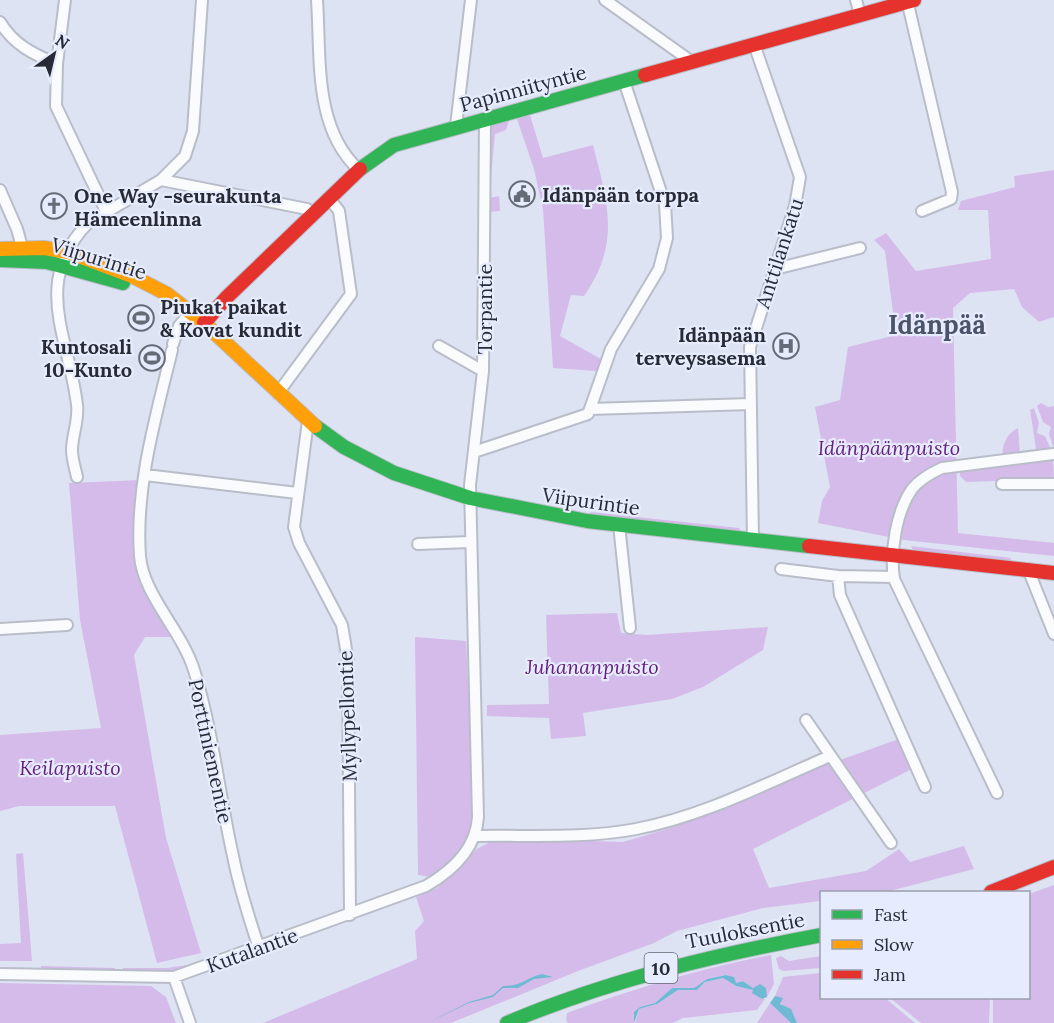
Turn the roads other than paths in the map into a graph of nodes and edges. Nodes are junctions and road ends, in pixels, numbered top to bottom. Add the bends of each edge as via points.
1 (65, 0) edge
2 (202, 0) edge
3 (317, 0) edge
4 (471, 0) edge
5 (605, 0) edge
6 (856, 0) edge
7 (909, 1) edge
8 (860, 15) junction
9 (0, 22) edge
10 (754, 44) junction
11 (692, 62) junction
12 (57, 64) junction
13 (624, 81) junction
14 (485, 119) junction
15 (456, 126) junction
16 (359, 170) junction
17 (161, 180) junction
18 (0, 190) edge
19 (329, 198) junction
20 (106, 211) junction
21 (921, 211) dead end
22 (312, 215) junction
23 (860, 248) dead end
24 (0, 249) edge
25 (24, 252) junction
26 (65, 257) junction
27 (0, 260) edge
28 (776, 268) junction
29 (187, 311) junction
30 (204, 322) junction
31 (439, 346) dead end
32 (483, 371) junction
33 (278, 393) junction
34 (750, 404) junction
35 (590, 409) junction
36 (308, 421) junction
37 (474, 452) junction
38 (1053, 454) edge
39 (145, 476) junction
40 (77, 477) dead end
41 (1002, 484) dead end
42 (1054, 484) edge
43 (297, 493) junction
44 (471, 498) junction
45 (619, 525) junction
46 (753, 540) junction
47 (470, 542) junction
48 (418, 544) dead end
49 (894, 557) junction
50 (781, 569) dead end
51 (1028, 569) junction
52 (1054, 573) edge
53 (838, 576) junction
54 (894, 576) junction
55 (67, 625) dead end
56 (630, 628) dead end
57 (0, 629) edge
58 (1054, 634) edge
59 (806, 720) dead end
60 (830, 756) junction
61 (925, 787) dead end
62 (997, 793) dead end
63 (476, 836) junction
64 (891, 843) dead end
65 (1054, 867) edge
66 (994, 891) edge
67 (350, 915) junction
68 (820, 935) edge
69 (259, 948) junction
70 (0, 974) edge
71 (174, 977) junction
72 (190, 1023) edge
73 (507, 1023) edge

1 - 12 street
2 - 17 street via 193,131 185,156
3 - 16 street via 324,111 333,136
4 - 15 street
5 - 11 street
6 - 8 street
7 - 8 main road, Papinniityntie
7 - 21 street via 948,170 951,199
8 - 10 main road, Papinniityntie
9 - 12 street via 16,43
10 - 11 main road, Papinniityntie
10 - 28 street, Anttilankatu via 800,177
11 - 13 main road, Papinniityntie
12 - 20 street via 56,106
13 - 14 main road, Papinniityntie
13 - 35 street via 665,204 667,238 660,269 611,349
14 - 15 main road, Papinniityntie
14 - 32 street, Torpantie
15 - 16 main road, Papinniityntie via 394,145
16 - 19 main road, Papinniityntie
17 - 20 street
17 - 22 street via 307,209
18 - 25 street
19 - 22 main road, Papinniityntie
19 - 33 street via 339,211 351,294
20 - 26 street via 81,231
22 - 30 main road, Papinniityntie
23 - 28 street
24 - 25 main road, Viipurintie
25 - 26 main road, Viipurintie
25 - 27 main road, Viipurintie
26 - 29 main road, Viipurintie via 132,276 166,294
26 - 40 street via 56,293 77,406 72,449
28 - 34 street, Anttilankatu via 750,347
29 - 30 main road, Viipurintie
29 - 39 street, Porttiniementie via 173,347
30 - 33 main road, Viipurintie
31 - 32 street
32 - 37 street, Torpantie
33 - 36 main road, Viipurintie
34 - 35 street
34 - 46 street, Anttilankatu
35 - 37 street via 588,414
36 - 43 street, Myllypellontie
36 - 44 main road, Viipurintie via 381,467
37 - 44 street, Torpantie
38 - 49 street via 957,464 926,476 904,504
39 - 43 street
39 - 69 street, Porttiniementie via 140,558 153,594 178,632 193,666 233,857
41 - 42 street
43 - 67 street, Myllypellontie via 294,527 298,543 342,625 348,661
44 - 45 main road, Viipurintie via 539,514
44 - 47 street, Torpantie
45 - 46 main road, Viipurintie
45 - 56 street
46 - 49 main road, Viipurintie
47 - 48 street
47 - 63 street, Torpantie
49 - 51 main road, Viipurintie
49 - 54 street
50 - 53 street
51 - 52 main road, Viipurintie
51 - 58 street
53 - 54 street
53 - 61 street via 840,595
54 - 62 street
55 - 57 street
59 - 60 street
60 - 63 street via 694,813 636,829
60 - 64 street
63 - 67 street, Kutalantie via 441,878
65 - 66 main road
67 - 69 street, Kutalantie
68 - 73 main road, Tuuloksentie / 10 via 630,976
69 - 71 street, Kutalantie
70 - 71 street, Kutalantie
71 - 72 street

